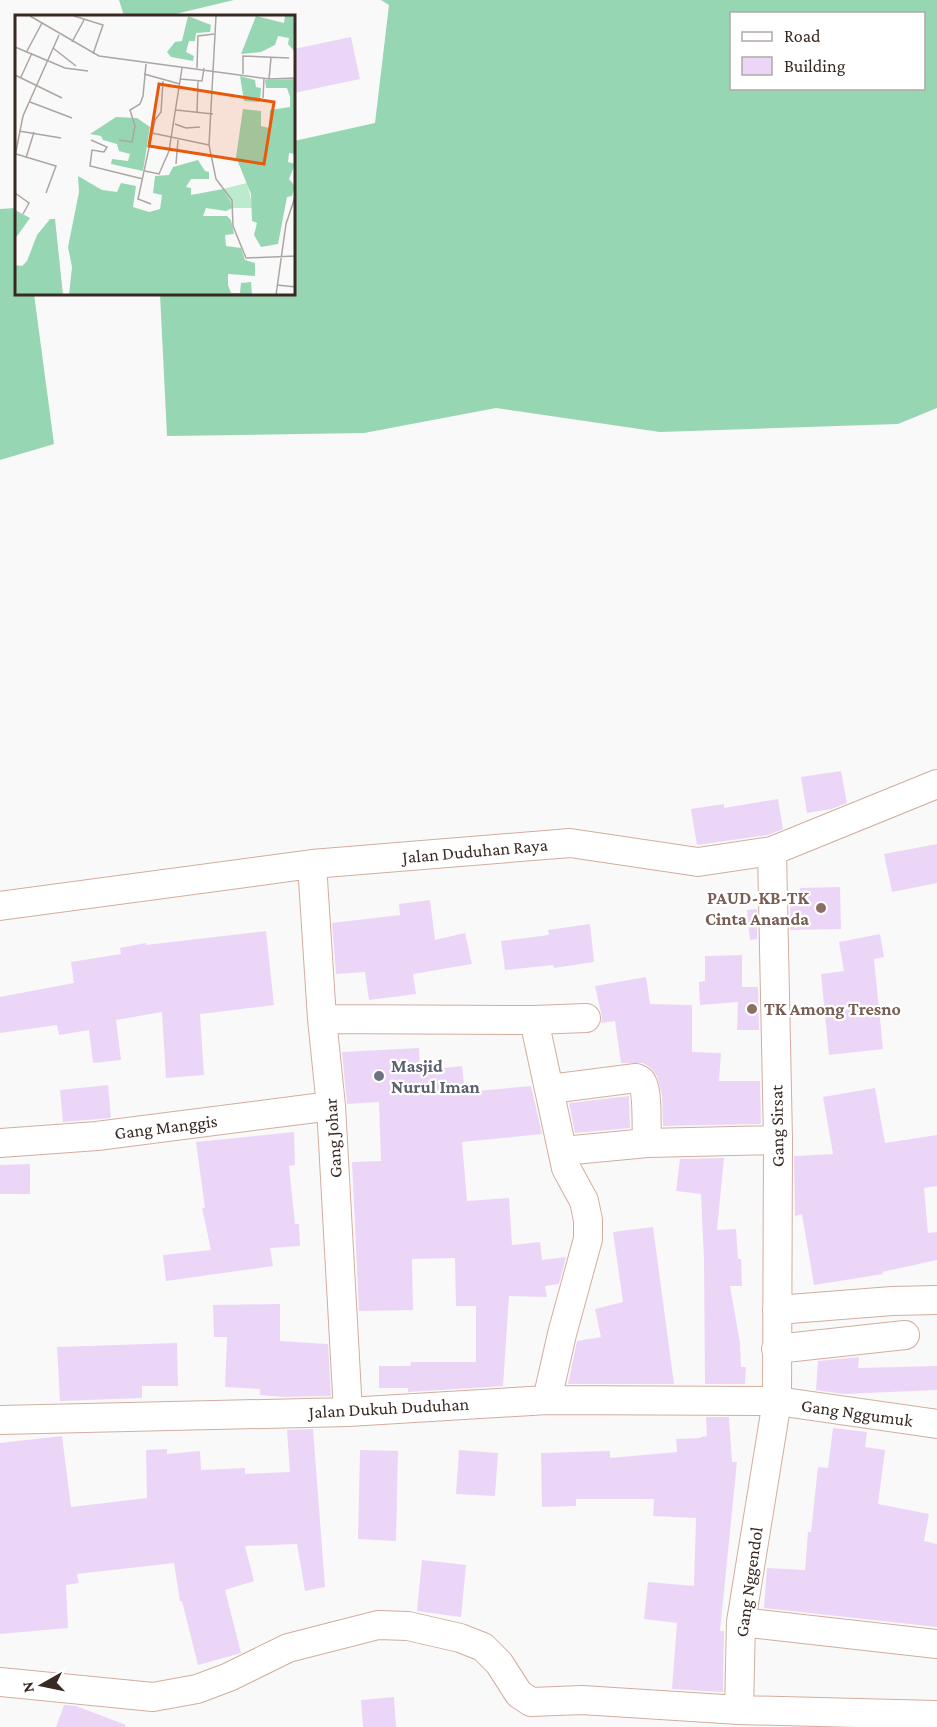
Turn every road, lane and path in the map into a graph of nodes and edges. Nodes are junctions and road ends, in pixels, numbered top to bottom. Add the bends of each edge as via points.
1 (937, 784) edge
2 (772, 851) junction
3 (312, 864) junction
4 (0, 906) edge
5 (586, 1018) dead end
6 (322, 1019) junction
7 (534, 1020) junction
8 (550, 1089) junction
9 (331, 1106) junction
10 (778, 1140) junction
11 (0, 1143) edge
12 (647, 1143) junction
13 (563, 1150) junction
14 (937, 1300) edge
15 (777, 1310) junction
16 (905, 1335) dead end
17 (776, 1349) junction
18 (547, 1400) junction
19 (777, 1401) junction
20 (348, 1412) junction
21 (0, 1420) edge
22 (937, 1424) edge
23 (741, 1622) junction
24 (937, 1644) edge
25 (0, 1682) edge
26 (739, 1710) junction
27 (937, 1715) edge

1 - 2 street, Jalan Duduhan Raya
2 - 3 street, Jalan Duduhan Raya via 698,862 570,843
2 - 10 street, Gang Sirsat
3 - 4 street, Jalan Duduhan Raya
3 - 6 street, Gang Johar
5 - 7 street
6 - 7 street
6 - 9 street, Gang Johar
7 - 8 street
8 - 12 street via 640,1079 645,1092
8 - 13 street
9 - 11 street, Gang Manggis via 97,1136
9 - 20 street, Gang Johar
10 - 12 street
10 - 15 street, Gang Sirsat
12 - 13 street
13 - 18 street via 566,1168 584,1201 588,1239
14 - 15 street
15 - 17 street, Gang Sirsat
16 - 17 street
17 - 19 street, Gang Sirsat
18 - 19 street, Jalan Dukuh Duduhan
18 - 20 street, Jalan Dukuh Duduhan
19 - 22 street, Gang Nggumuk
19 - 23 street, Gang Nggendol
20 - 21 street, Jalan Dukuh Duduhan
23 - 24 street
23 - 26 street, Gang Nggendol
25 - 26 street via 153,1697 196,1689 288,1648 378,1625 408,1626 483,1647 500,1663 519,1694 531,1702 582,1700
26 - 27 street

